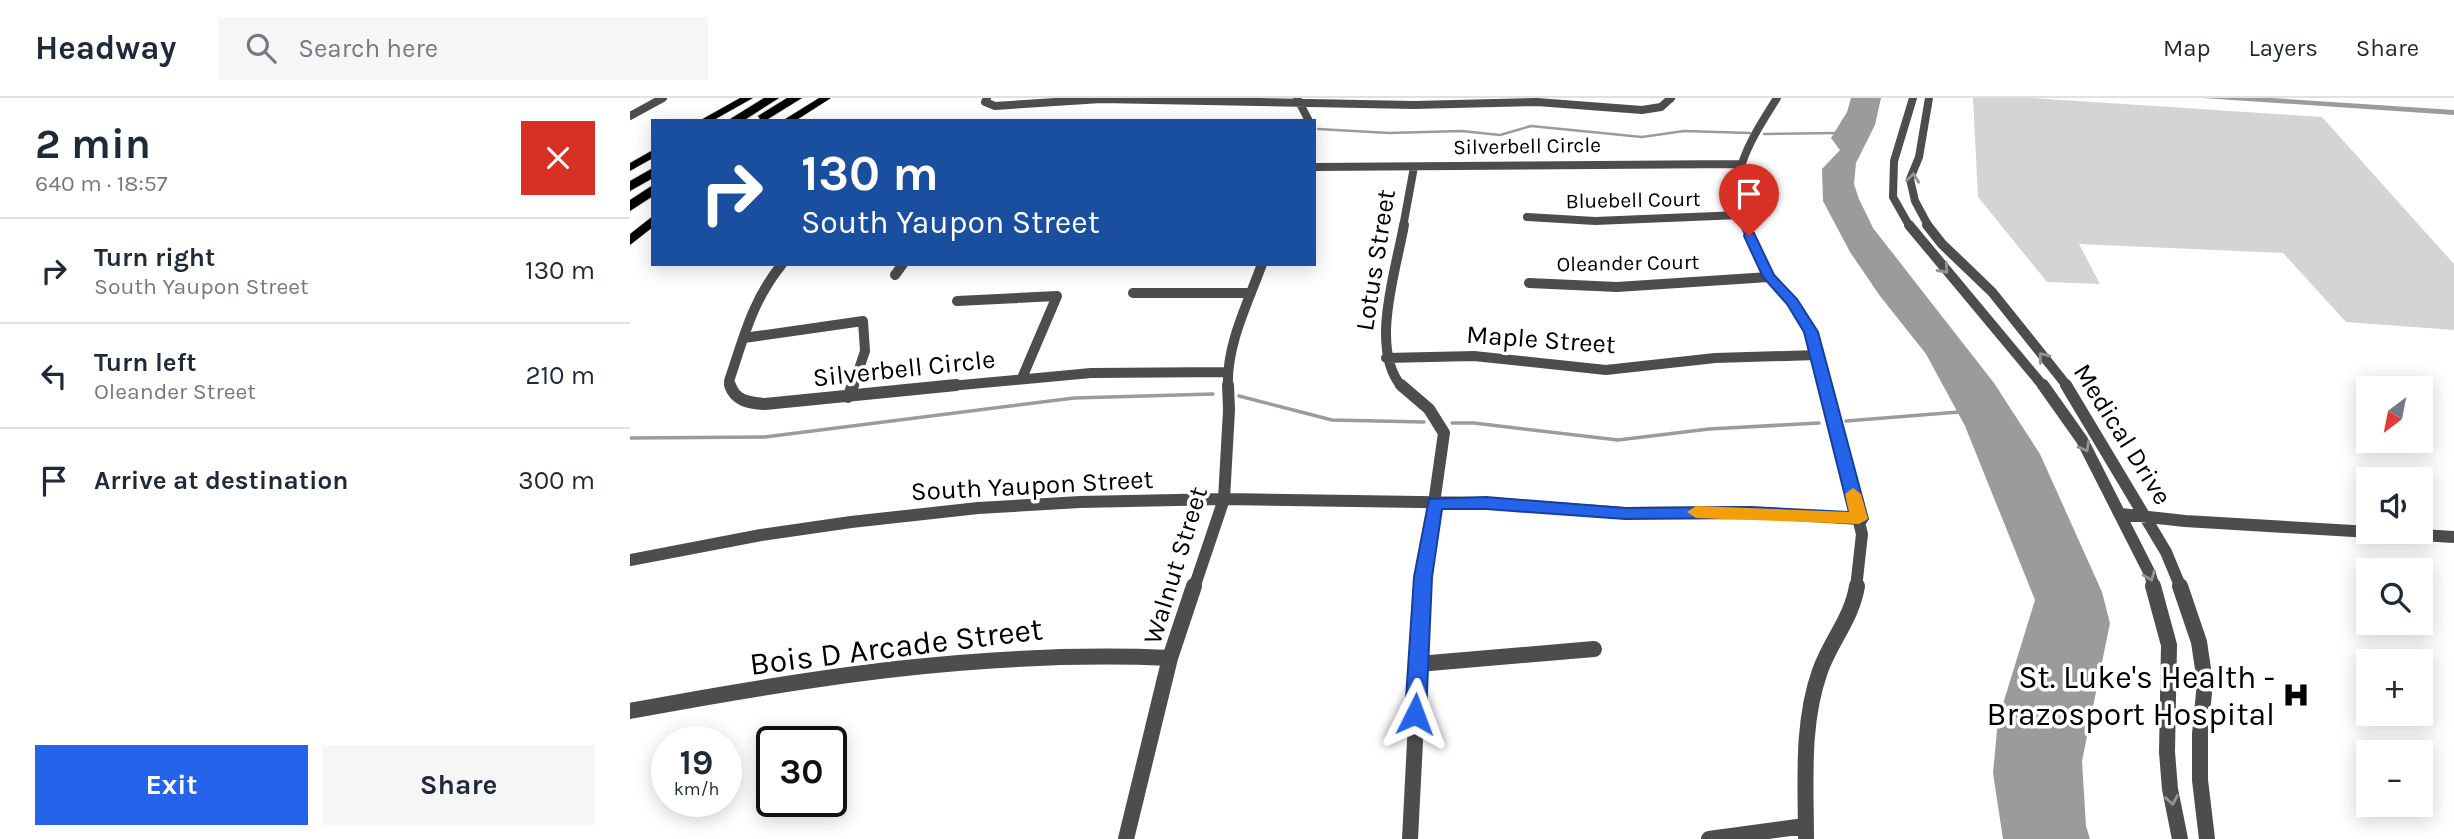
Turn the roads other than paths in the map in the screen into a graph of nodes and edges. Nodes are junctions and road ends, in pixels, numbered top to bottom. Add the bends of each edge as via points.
1 (663, 98) edge
2 (747, 98) edge
3 (773, 98) edge
4 (796, 98) edge
5 (826, 98) edge
6 (987, 98) edge
7 (1671, 98) edge
8 (1777, 98) edge
9 (1913, 98) edge
10 (1929, 98) edge
11 (1086, 99) edge
12 (1298, 100) edge
13 (1395, 101) edge
14 (1563, 101) edge
15 (630, 116) edge
16 (708, 119) edge
17 (736, 119) edge
18 (759, 119) edge
19 (790, 119) edge
20 (1308, 119) edge
21 (651, 154) edge
22 (1740, 164) junction
23 (1316, 167) edge
24 (1414, 167) junction
25 (630, 168) edge
26 (651, 173) edge
27 (630, 187) edge
28 (651, 191) edge
29 (630, 207) edge
30 (1740, 215) junction
31 (1527, 217) dead end
32 (651, 222) edge
33 (630, 241) edge
34 (780, 266) edge
35 (902, 266) edge
36 (1261, 266) edge
37 (895, 275) dead end
38 (1769, 277) junction
39 (1529, 284) dead end
40 (1133, 293) dead end
41 (1251, 293) junction
42 (957, 302) dead end
43 (849, 322) joint
44 (864, 325) joint
45 (744, 338) junction
46 (1818, 355) junction
47 (1386, 358) junction
48 (1227, 372) junction
49 (1023, 378) junction
50 (848, 397) junction
51 (1224, 499) junction
52 (1435, 503) junction
53 (2121, 514) junction
54 (2147, 517) junction
55 (1859, 519) junction
56 (2454, 537) edge
57 (630, 559) edge
58 (1594, 649) dead end
59 (1170, 657) junction
60 (1418, 664) junction
61 (630, 711) edge
62 (1805, 832) edge
63 (1126, 839) edge
64 (1410, 839) edge
65 (1709, 839) edge
66 (2180, 839) edge
67 (2207, 839) edge

1 - 15 street
2 - 16 main road
3 - 17 highway
4 - 18 highway
5 - 19 main road
6 - 11 street via 985,102 995,106
7 - 14 street via 1661,107 1642,110
8 - 22 street
9 -> 53 street, Medical Drive via 1894,161 1893,197 1933,257 2058,404
54 -> 10 street, Medical Drive via 2074,395 1992,292 1925,222 1910,178 1919,157
11 - 12 street
12 - 13 street
12 - 20 street
13 - 14 street
21 - 25 main road
22 - 24 street, Silverbell Circle
22 - 30 street via 1736,194
23 - 24 street, Silverbell Circle
24 - 47 street, Lotus Street via 1384,336
26 - 27 highway
28 - 29 highway
30 - 31 street, Bluebell Court via 1595,221
30 - 38 street
32 - 33 main road
34 - 45 street, Silverbell Circle via 764,286
35 - 37 street
36 - 41 street, Walnut Street
38 - 39 street, Oleander Court via 1617,287
38 - 46 street via 1800,312
40 - 41 street
41 - 48 street, Walnut Street
42 - 49 street via 1057,296
43 - 44 street via 863,321
43 - 45 street
44 - 50 street via 862,368
45 - 50 street, Silverbell Circle via 729,381 729,390 736,397 761,405
46 - 47 street, Maple Street via 1715,358 1606,370 1474,356
46 - 55 street
47 - 52 street, Lotus Street via 1392,378 1437,415 1442,427
48 - 49 street, Silverbell Circle
48 - 51 street, Walnut Street
49 - 50 street, Silverbell Circle
51 - 52 street, South Yaupon Street
51 - 57 street, South Yaupon Street via 942,511 761,535
51 - 59 street, Walnut Street
52 - 55 street, South Yaupon Street
52 - 60 street, Lotus Street via 1423,577
53 - 54 street
53 -> 66 street, Medical Drive via 2150,574 2169,645 2167,752
54 - 56 street
54 - 67 street, Medical Drive via 2178,577 2199,642 2204,682 2200,780
55 - 62 street via 1862,534 1856,591 1820,670 1812,701
58 - 60 street
59 - 61 street, Bois D Arcade Street via 1045,654 933,665
59 - 63 street, Walnut Street
60 - 64 street, Lotus Street
62 - 65 street

